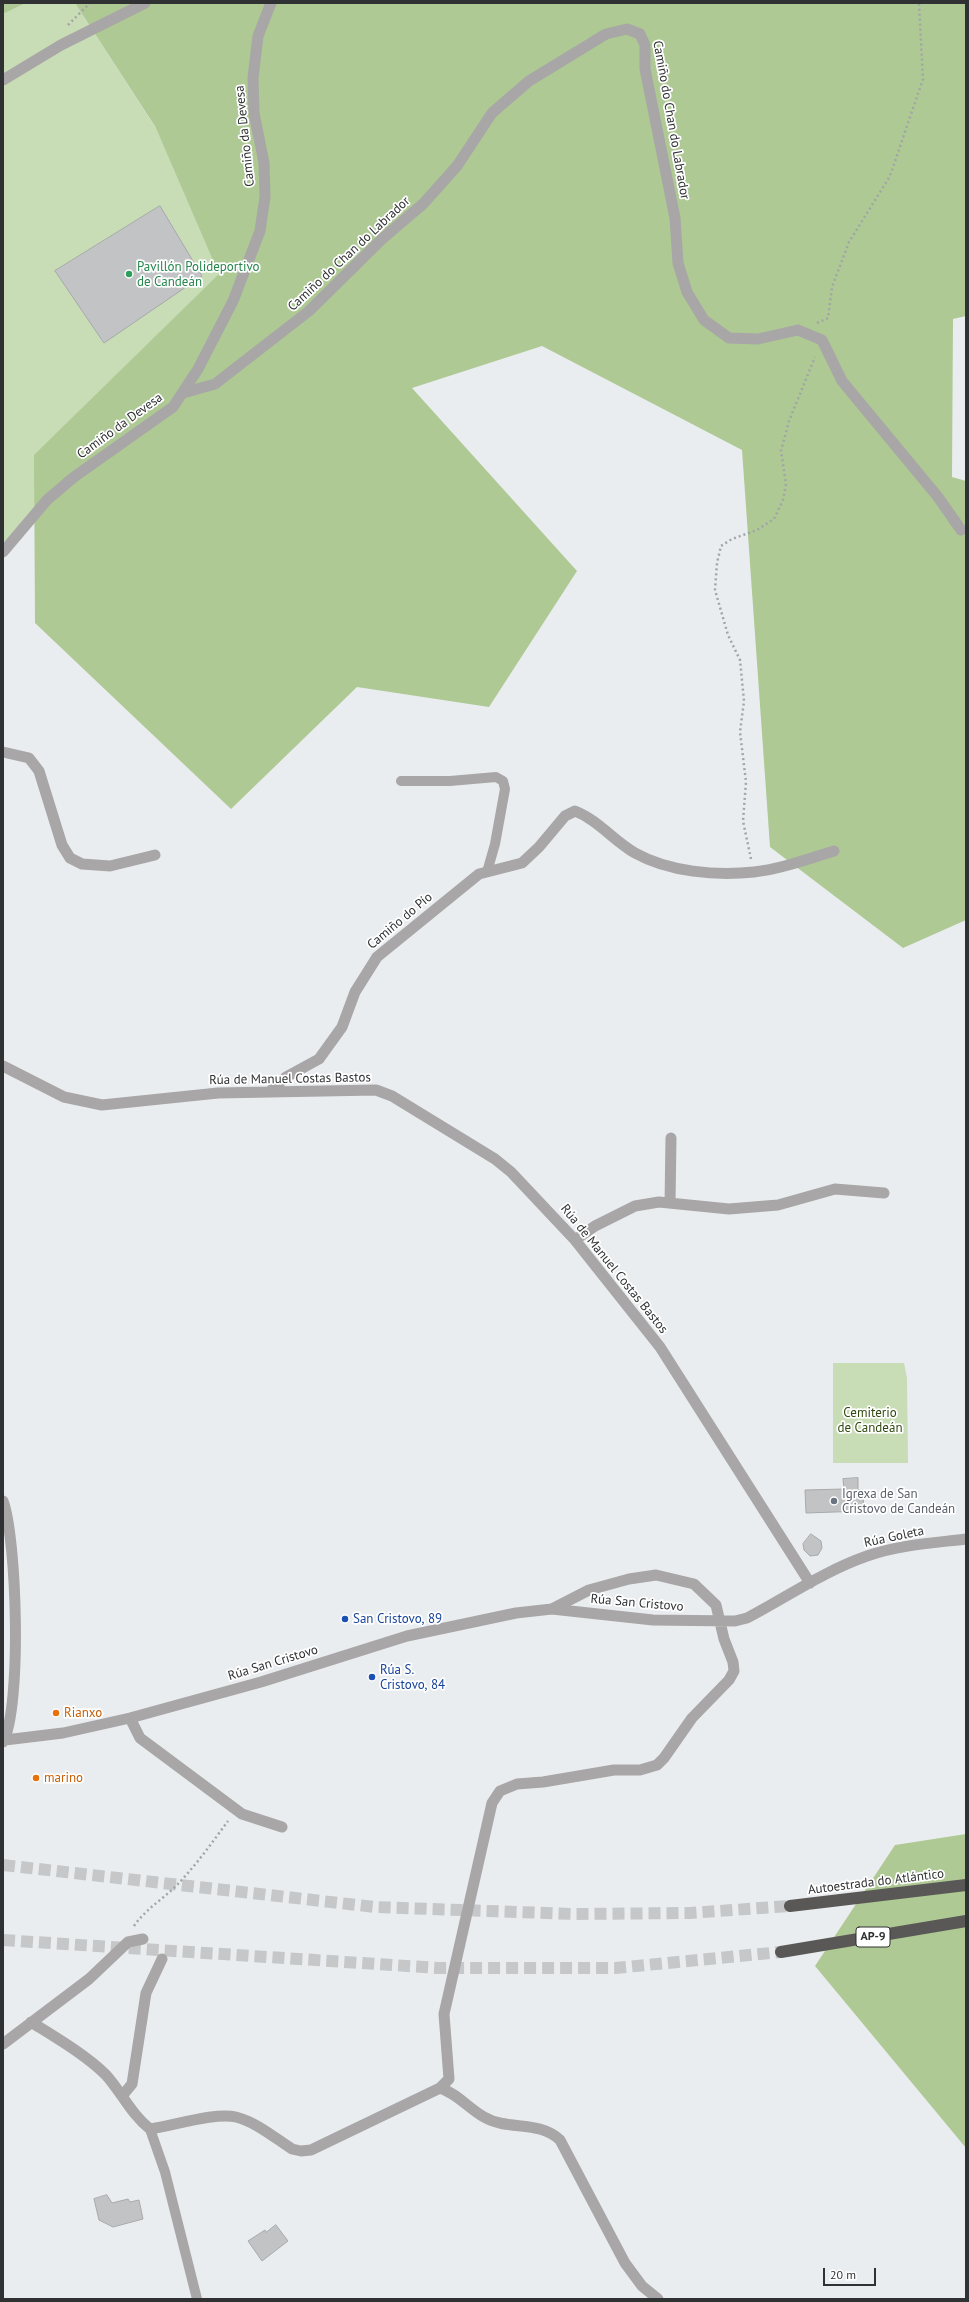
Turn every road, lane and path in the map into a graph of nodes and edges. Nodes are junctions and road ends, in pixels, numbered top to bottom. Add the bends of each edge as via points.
1 (144, 3) edge
2 (271, 3) edge
3 (919, 3) edge
4 (3, 80) edge
5 (798, 330) junction
6 (822, 340) junction
7 (183, 393) junction
8 (961, 530) dead end
9 (3, 552) edge
10 (3, 752) edge
11 (402, 781) dead end
12 (834, 851) dead end
13 (155, 855) dead end
14 (487, 872) junction
15 (755, 872) junction
16 (3, 1066) edge
17 (269, 1092) junction
18 (671, 1138) dead end
19 (884, 1193) dead end
20 (670, 1203) junction
21 (575, 1240) junction
22 (3, 1501) edge
23 (966, 1539) edge
24 (810, 1583) junction
25 (552, 1609) junction
26 (721, 1622) junction
27 (130, 1718) junction
28 (4, 1741) edge
29 (236, 1810) junction
30 (282, 1827) dead end
31 (966, 1885) edge
32 (790, 1906) tunnel mouth
33 (966, 1921) edge
34 (143, 1939) dead end
35 (128, 1942) junction
36 (781, 1952) tunnel mouth
37 (162, 1959) dead end
38 (31, 2022) junction
39 (3, 2044) edge
40 (440, 2088) junction
41 (122, 2096) junction
42 (150, 2129) junction
43 (197, 2299) edge
44 (658, 2299) edge

1 - 4 street via 60,45
2 - 7 street, Camiño da Devesa via 258,36 253,78 254,113 264,163 265,197 260,231 233,301
3 - 5 path via 923,79 890,176 849,242 832,287 828,318
5 - 6 street
5 - 7 street, Camiño do Chan do Labrador via 758,339 729,338 704,320 687,292 678,262 675,218 645,70 645,46 640,34 627,29 606,34 529,81 492,113 457,166 423,204 309,311 215,384
6 - 8 street via 842,381 938,497
6 - 15 path via 789,421 781,451 786,484 783,500 774,519 757,530 721,546 717,563 715,590 728,635 740,660 744,701 740,732 746,782 743,821
7 - 9 street, Camiño da Devesa via 173,406 154,422 74,477 48,500
10 - 13 street via 29,758 39,770 62,845 70,858 82,864 110,866
11 - 14 lane via 450,781 496,777 503,781 506,790 496,844
12 - 15 street, Camiño do Pío
14 - 15 street, Camiño do Pío via 522,863 565,816 575,811 586,815 634,852 660,864 691,870
14 - 17 street, Camiño do Pío via 479,874 376,958 355,992 342,1027 319,1059 286,1077
16 - 17 street, Rúa de Manuel Costas Bastos via 64,1097 88,1104 102,1105 218,1093
17 - 21 street, Rúa de Manuel Costas Bastos via 360,1089 376,1090 392,1096 495,1159 511,1172
18 - 20 street
19 - 20 street via 835,1189 778,1205 729,1209
20 - 21 street via 636,1206 595,1226
21 - 24 street, Rúa de Manuel Costas Bastos via 660,1347
22 - 28 street via 9,1524 15,1640 14,1701
23 - 24 street, Rúa Goleta via 885,1551 838,1568
24 - 26 street, Rúa San Cristovo via 748,1618
25 - 26 street, Rúa San Cristovo via 653,1620
25 - 26 street, Rúa San Cristovo via 589,1590 656,1575 694,1584 716,1605
25 - 27 street, Rúa San Cristovo via 467,1622 407,1636 261,1682
26 - 40 street via 734,1671 729,1680 692,1718 657,1765 640,1770 614,1770 516,1784 500,1791 492,1803 444,2014 449,2079
27 - 28 street, Rúa San Cristovo via 63,1733
27 - 29 street via 140,1738
29 - 30 street
29 - 35 path via 204,1853 173,1888 138,1920 128,1935
31 - 32 highway, Autoestrada do Atlántico
33 - 36 highway, AP-9
34 - 35 street
35 - 38 street via 89,1979
37 - 41 street via 146,1993 132,2084
38 - 39 street
38 - 41 street via 58,2038 105,2075
40 - 42 street via 311,2150 292,2149 235,2117 221,2116
40 - 44 street via 452,2092 485,2117 541,2128 553,2133 560,2140 625,2264 642,2286
41 - 42 street via 138,2119
42 - 43 lane via 165,2172

